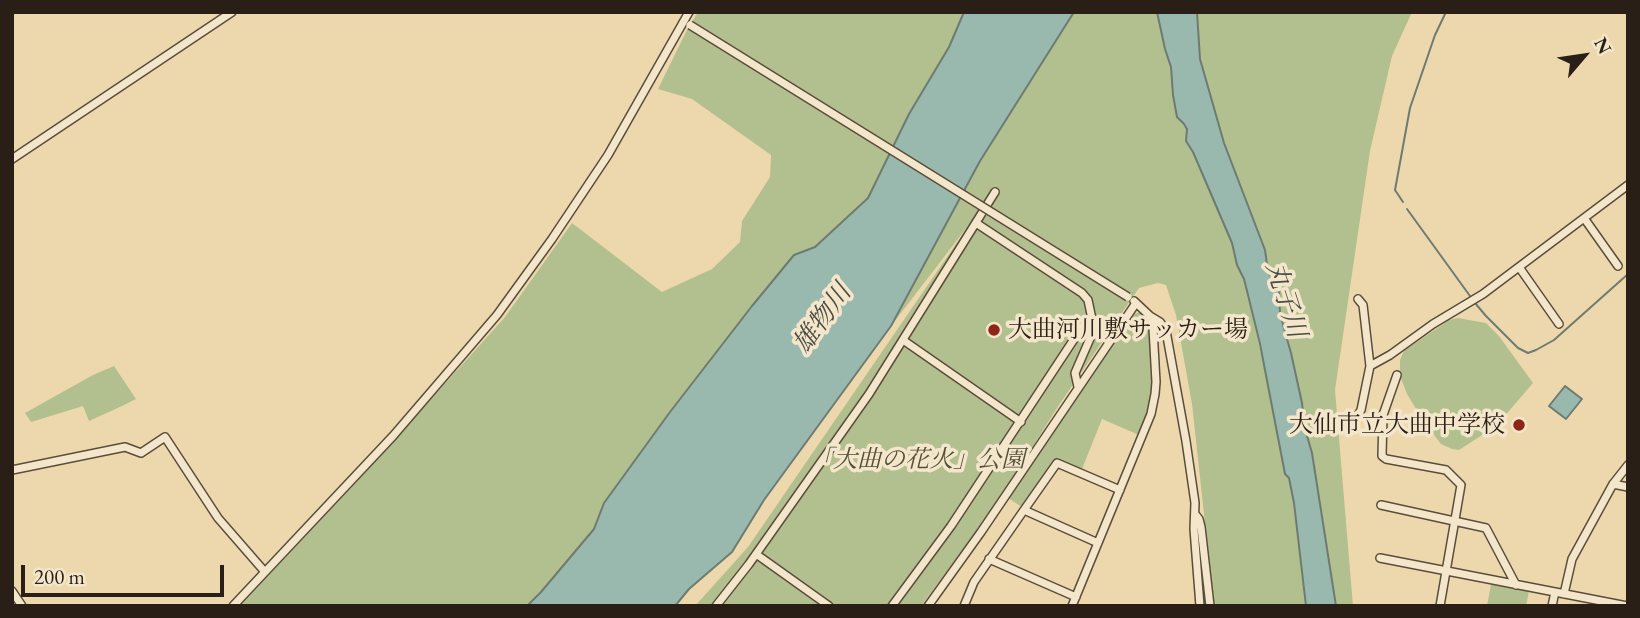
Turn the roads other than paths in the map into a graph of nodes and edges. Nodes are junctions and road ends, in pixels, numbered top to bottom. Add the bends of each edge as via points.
1 (232, 12) edge
2 (689, 12) edge
3 (687, 24) junction
4 (12, 159) edge
5 (1628, 185) edge
6 (995, 192) dead end
7 (1584, 218) junction
8 (976, 223) junction
9 (1618, 266) dead end
10 (1519, 267) junction
11 (1358, 299) dead end
12 (1136, 303) junction
13 (1150, 316) junction
14 (1091, 317) junction
15 (1559, 324) dead end
16 (903, 340) junction
17 (1370, 366) junction
18 (1397, 375) dead end
19 (1078, 387) junction
20 (1357, 415) dead end
21 (1021, 422) junction
22 (1628, 465) edge
23 (12, 470) edge
24 (1613, 484) junction
25 (1628, 487) edge
26 (1120, 490) junction
27 (1381, 505) dead end
28 (1024, 510) junction
29 (1195, 513) junction
30 (1455, 520) junction
31 (1098, 543) junction
32 (756, 554) junction
33 (1380, 558) dead end
34 (989, 559) junction
35 (1446, 571) junction
36 (265, 572) junction
37 (1516, 585) junction
38 (12, 591) edge
39 (1555, 592) junction
40 (1564, 594) junction
41 (1076, 597) junction
42 (22, 606) edge
43 (233, 606) edge
44 (716, 606) edge
45 (830, 606) edge
46 (892, 606) edge
47 (928, 606) edge
48 (964, 606) edge
49 (1072, 606) edge
50 (1200, 606) edge
51 (1210, 606) edge
52 (1440, 606) edge
53 (1552, 606) edge
54 (1627, 606) edge

1 - 4 street
2 - 3 street
3 - 12 street, bridge
3 - 36 street via 608,155 497,315 393,436
5 - 7 street
6 - 8 street
7 - 9 street
7 - 10 street
8 - 14 street via 1082,293
8 - 16 street
10 - 15 street
10 - 17 street
11 - 17 street via 1363,306
12 - 13 street
12 - 19 street
13 - 26 street via 1155,394
13 - 29 street via 1166,331
14 - 19 street via 1092,334 1075,373
14 - 21 street
16 - 21 street
16 - 32 street
17 - 20 street
18 - 30 street via 1382,415 1382,456 1446,470 1461,485
19 - 47 street
21 - 46 street
22 - 24 street
23 - 36 street via 125,447 141,453 165,438 218,518
24 - 25 street
24 - 40 street via 1572,559
26 - 28 street via 1057,463
26 - 31 street
27 - 30 street
28 - 31 street
28 - 34 street
29 - 50 street
29 - 51 street via 1201,527
30 - 35 street
30 - 37 street via 1486,528
31 - 41 street
32 - 44 street
32 - 45 street
33 - 35 street
34 - 41 street
34 - 48 street
35 - 37 street
35 - 52 street
36 - 43 street
37 - 39 street
38 - 42 street
39 - 40 street
39 - 53 street
40 - 54 street
41 - 49 street

